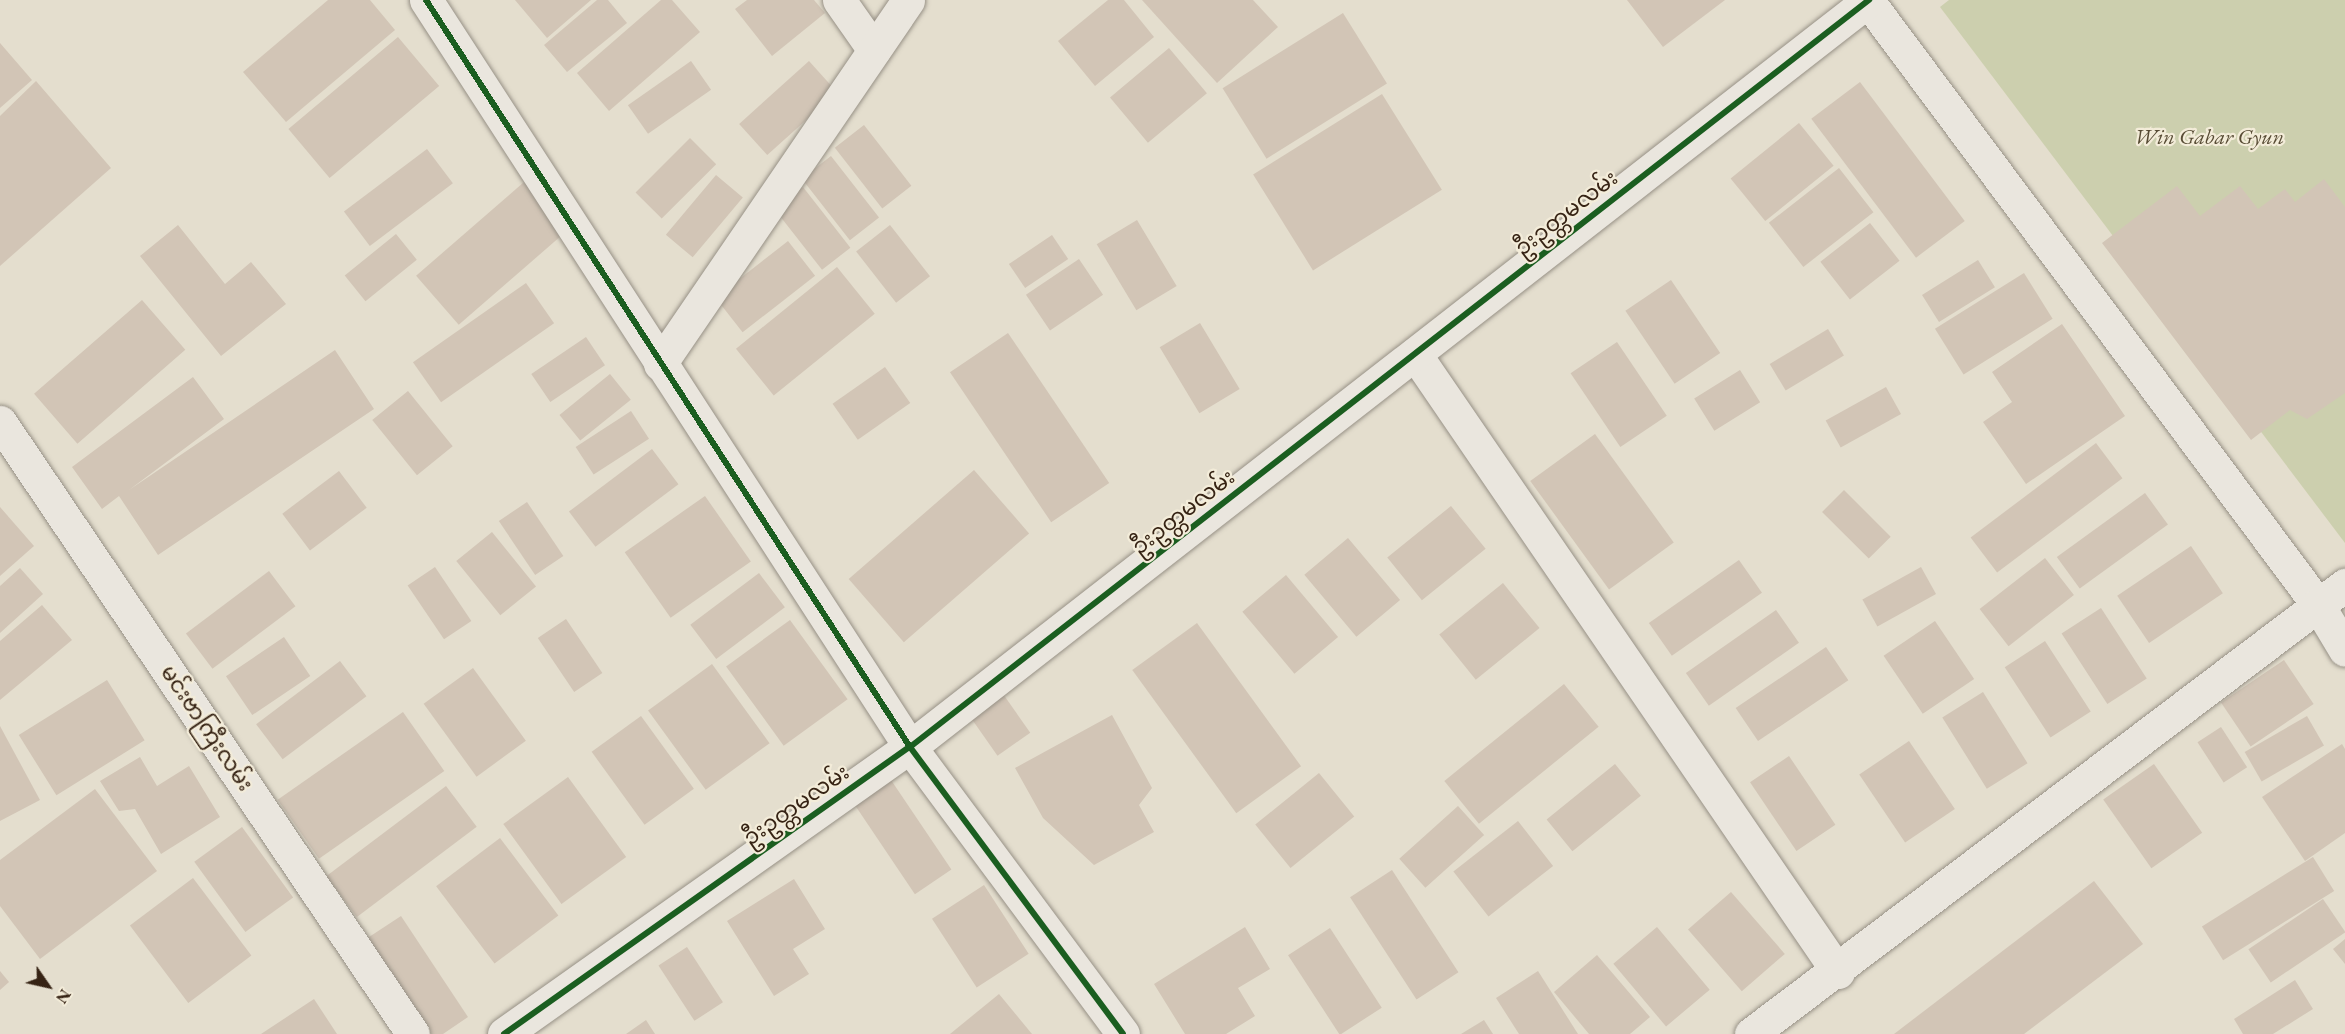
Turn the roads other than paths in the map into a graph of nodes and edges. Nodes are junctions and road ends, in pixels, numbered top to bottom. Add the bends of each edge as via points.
1 (426, 0) edge
2 (839, 0) edge
3 (908, 0) edge
4 (1869, 1) edge
5 (874, 50) junction
6 (1415, 354) junction
7 (660, 364) junction
8 (0, 422) edge
9 (2345, 585) edge
10 (2318, 605) junction
11 (2345, 650) edge
12 (910, 747) junction
13 (1838, 972) junction
14 (413, 1034) edge
15 (504, 1034) edge
16 (1123, 1034) edge
17 (1751, 1034) edge

1 - 7 street
2 - 5 street
3 - 5 street
4 - 6 street, ဦးဥတ္တမလမ်း
4 - 10 street
5 - 7 street
6 - 12 street, ဦးဥတ္တမလမ်း
6 - 13 street
7 - 12 street
8 - 14 street, မင်းဗာကြီးလမ်း
9 - 10 street
10 - 11 street
10 - 13 street
12 - 15 street, ဦးဥတ္တမလမ်း
12 - 16 street
13 - 17 street

